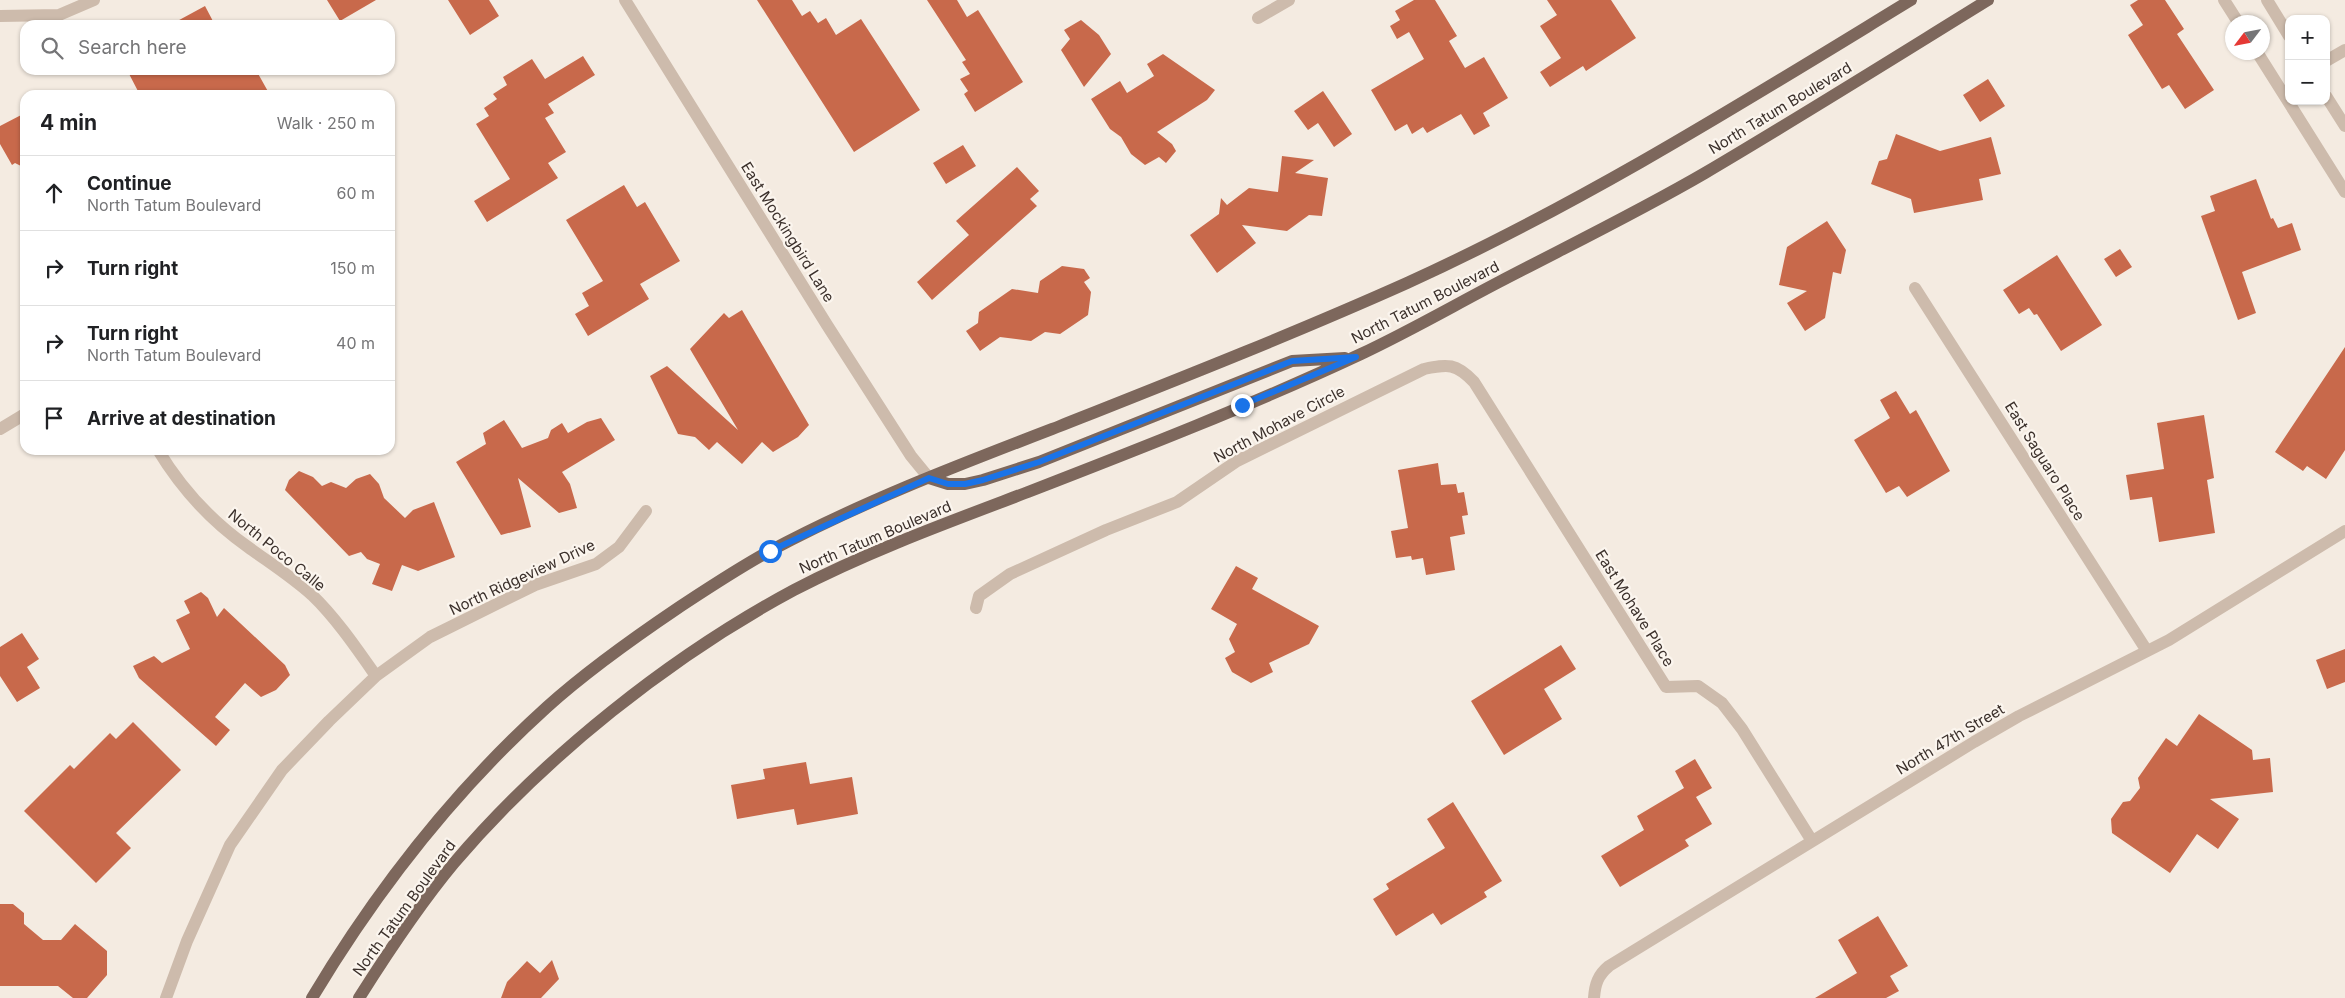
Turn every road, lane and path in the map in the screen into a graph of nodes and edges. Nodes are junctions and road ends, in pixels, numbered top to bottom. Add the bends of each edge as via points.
1 (94, 0) edge
2 (625, 0) edge
3 (1289, 0) edge
4 (1911, 0) edge
5 (1988, 0) edge
6 (2224, 0) edge
7 (2267, 0) edge
8 (2234, 15) edge
9 (0, 16) edge
10 (1258, 18) dead end
11 (2285, 29) edge
12 (2345, 50) edge
13 (2263, 60) edge
14 (2328, 60) edge
15 (2285, 87) edge
16 (2330, 102) edge
17 (2295, 105) edge
18 (2345, 126) edge
19 (2345, 192) edge
20 (1915, 288) dead end
21 (1356, 357) junction
22 (1448, 364) joint
23 (20, 417) edge
24 (0, 430) edge
25 (161, 455) edge
26 (929, 478) junction
27 (646, 511) dead end
28 (2345, 531) edge
29 (976, 608) dead end
30 (2147, 651) junction
31 (376, 676) junction
32 (1812, 841) junction
33 (166, 998) edge
34 (312, 998) edge
35 (359, 998) edge
36 (1594, 998) edge

1 - 9 street via 59,15
2 - 26 street, East Mockingbird Lane via 905,448
3 - 10 street
4 - 26 main road, North Tatum Boulevard via 1753,96 1568,202 1414,280 1287,336
5 - 21 main road, North Tatum Boulevard via 1702,175
6 - 8 street
7 - 11 street
12 - 14 street
13 - 15 street
16 - 18 street
17 - 19 street
20 - 30 street, East Saguaro Place
21 - 26 main road via 1292,361 1039,462 983,480 948,484
21 - 35 main road, North Tatum Boulevard via 1142,448 861,559 796,590 702,646 648,684 543,769 498,815 452,866 380,963
22 - 29 street, North Mohave Circle via 1424,369 1251,453 1177,502 1010,574 979,596
22 - 32 street, East Mohave Place via 1463,370 1474,382 1666,687 1698,686 1722,703 1742,729
23 - 24 street
25 - 31 street, North Poco Calle via 174,478 205,512 313,596
26 - 34 main road, North Tatum Boulevard via 770,551 720,580 632,639 554,701 442,814 338,955
27 - 31 street, North Ridgeview Drive via 619,548 596,564 535,585 430,637
28 - 30 street, North 47th Street
30 - 32 street, North 47th Street via 2012,720
31 - 33 street, North Ridgeview Drive via 282,770 230,846 187,941
32 - 36 street, North 47th Street via 1609,966 1600,974

